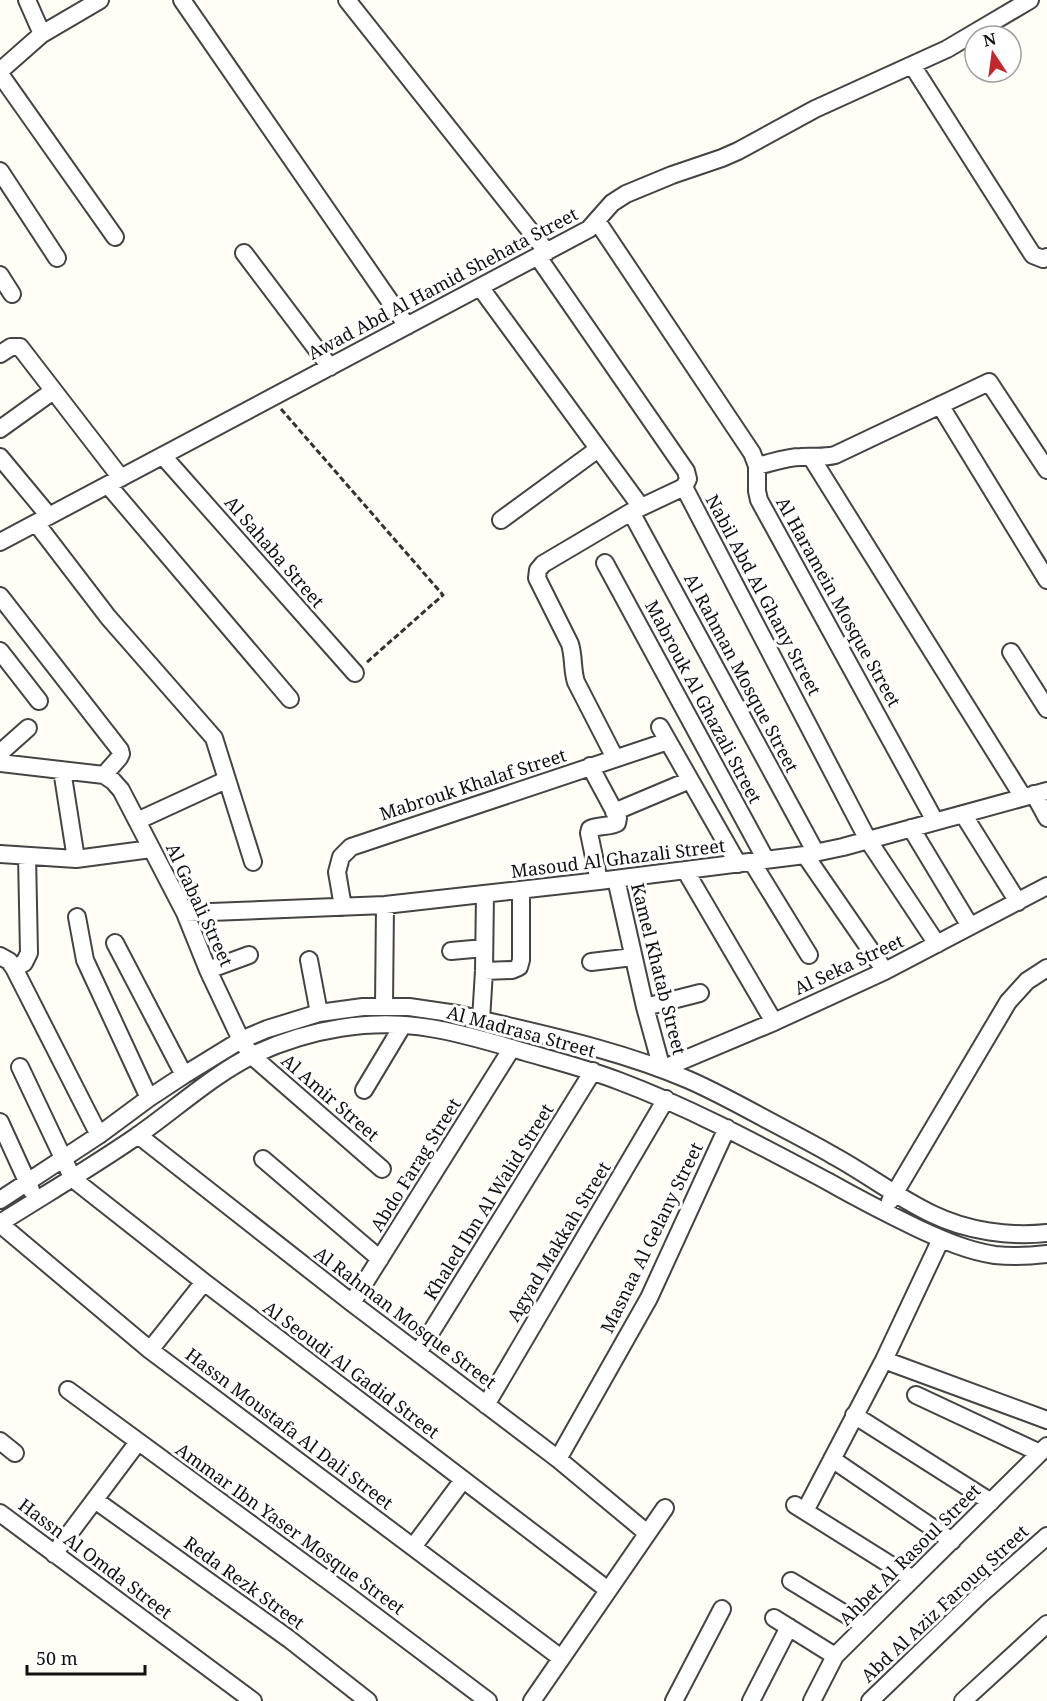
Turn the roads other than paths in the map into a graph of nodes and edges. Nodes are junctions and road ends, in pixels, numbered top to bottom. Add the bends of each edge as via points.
1 (27, 0) edge
2 (100, 0) edge
3 (182, 0) edge
4 (347, 0) edge
5 (1030, 0) edge
6 (42, 34) junction
7 (912, 65) junction
8 (0, 73) edge
9 (0, 171) edge
10 (597, 221) junction
11 (115, 237) dead end
12 (244, 253) dead end
13 (542, 254) junction
14 (1047, 257) edge
15 (57, 258) dead end
16 (0, 275) edge
17 (480, 287) junction
18 (12, 294) dead end
19 (407, 326) junction
20 (0, 354) edge
21 (330, 368) junction
22 (53, 391) junction
23 (940, 405) junction
24 (0, 429) edge
25 (598, 449) junction
26 (163, 456) junction
27 (0, 457) edge
28 (811, 457) junction
29 (757, 466) junction
30 (1047, 470) edge
31 (114, 482) junction
32 (684, 486) junction
33 (636, 509) junction
34 (43, 519) junction
35 (501, 520) dead end
36 (0, 542) edge
37 (605, 563) dead end
38 (1047, 580) edge
39 (0, 596) edge
40 (0, 651) edge
41 (1011, 652) dead end
42 (355, 673) road end
43 (290, 699) dead end
44 (39, 701) dead end
45 (1047, 709) edge
46 (28, 728) dead end
47 (0, 753) edge
48 (615, 758) junction
49 (0, 764) edge
50 (590, 766) junction
51 (62, 770) junction
52 (104, 775) junction
53 (226, 780) junction
54 (690, 780) junction
55 (1035, 794) edge
56 (614, 812) junction
57 (963, 814) junction
58 (1047, 818) edge
59 (136, 821) junction
60 (935, 821) junction
61 (911, 828) junction
62 (868, 840) junction
63 (151, 849) junction
64 (0, 854) edge
65 (811, 854) junction
66 (27, 856) junction
67 (76, 859) junction
68 (253, 862) dead end
69 (752, 862) junction
70 (685, 870) junction
71 (607, 880) junction
72 (1047, 886) edge
73 (521, 890) junction
74 (485, 894) junction
75 (1018, 902) junction
76 (385, 905) junction
77 (343, 907) junction
78 (185, 913) junction
79 (77, 917) dead end
80 (970, 926) junction
81 (115, 943) dead end
82 (937, 944) junction
83 (484, 948) junction
84 (451, 951) dead end
85 (249, 955) dead end
86 (809, 955) dead end
87 (0, 957) edge
88 (633, 957) junction
89 (309, 960) dead end
90 (591, 962) dead end
91 (14, 968) junction
92 (1047, 968) edge
93 (208, 970) junction
94 (484, 971) junction
95 (885, 971) junction
96 (700, 993) dead end
97 (384, 1006) junction
98 (645, 1007) junction
99 (319, 1013) junction
100 (481, 1020) junction
101 (774, 1022) junction
102 (404, 1025) junction
103 (242, 1040) junction
104 (512, 1048) junction
105 (252, 1056) junction
106 (20, 1067) dead end
107 (662, 1069) junction
108 (593, 1071) junction
109 (184, 1075) junction
110 (364, 1090) dead end
111 (150, 1098) junction
112 (666, 1099) junction
113 (0, 1122) edge
114 (727, 1128) junction
115 (99, 1135) junction
116 (138, 1135) junction
117 (63, 1158) junction
118 (263, 1159) dead end
119 (382, 1169) dead end
120 (73, 1179) junction
121 (27, 1182) junction
122 (895, 1192) junction
123 (0, 1200) edge
124 (36, 1201) junction
125 (883, 1212) junction
126 (0, 1224) edge
127 (1047, 1233) edge
128 (941, 1239) junction
129 (1047, 1254) edge
130 (380, 1259) junction
131 (204, 1282) junction
132 (352, 1303) junction
133 (150, 1350) junction
134 (418, 1353) junction
135 (884, 1360) junction
136 (68, 1390) dead end
137 (916, 1395) dead end
138 (486, 1405) junction
139 (854, 1415) junction
140 (1047, 1420) edge
141 (0, 1442) edge
142 (138, 1442) junction
143 (1043, 1450) edge
144 (15, 1453) dead end
145 (558, 1459) junction
146 (832, 1459) junction
147 (464, 1480) junction
148 (94, 1500) junction
149 (990, 1502) junction
150 (665, 1508) dead end
151 (0, 1513) edge
152 (647, 1533) junction
153 (1047, 1536) edge
154 (952, 1540) junction
155 (413, 1546) junction
156 (54, 1554) junction
157 (913, 1579) junction
158 (791, 1581) dead end
159 (608, 1590) junction
160 (722, 1609) dead end
161 (774, 1618) dead end
162 (1047, 1624) edge
163 (866, 1626) junction
164 (789, 1627) junction
165 (835, 1656) junction
166 (561, 1658) junction
167 (253, 1701) edge
168 (368, 1701) edge
169 (488, 1701) edge
170 (532, 1701) edge
171 (674, 1701) edge
172 (751, 1701) edge
173 (813, 1701) edge
174 (870, 1701) edge
175 (963, 1701) edge

1 - 6 street
2 - 6 street
3 - 19 street
4 - 13 street, Nabil Abd Al Ghany Street
5 - 7 street, Awad Abd Al Hamid Shehata Street
6 - 8 street
7 - 10 street, Awad Abd Al Hamid Shehata Street via 815,109 730,154 626,194
7 - 14 street via 1033,255
8 - 11 street
9 - 15 street
10 - 13 street, Awad Abd Al Hamid Shehata Street
10 - 29 street, Al Haramein Mosque Street
12 - 21 street
13 - 17 street, Awad Abd Al Hamid Shehata Street
13 - 32 street, Nabil Abd Al Ghany Street via 686,471 688,479
16 - 18 street
17 - 19 street, Awad Abd Al Hamid Shehata Street
17 - 25 street, Al Rahman Mosque Street
19 - 21 street, Awad Abd Al Hamid Shehata Street
20 - 22 street via 20,347
21 - 26 street, Awad Abd Al Hamid Shehata Street
22 - 24 street
22 - 31 street
23 - 28 street via 835,455
23 - 30 street via 989,382
23 - 38 street
25 - 33 street, Al Rahman Mosque Street
25 - 35 street
26 - 31 street, Awad Abd Al Hamid Shehata Street
26 - 42 street, Al Sahaba Street
27 - 34 street
28 - 29 street
28 - 55 street
29 - 60 street, Al Haramein Mosque Street via 759,500
31 - 34 street, Awad Abd Al Hamid Shehata Street
31 - 43 street
32 - 33 street
32 - 62 street, Nabil Abd Al Ghany Street
33 - 48 street via 543,564 537,578 570,644 576,682
33 - 65 street, Al Rahman Mosque Street
34 - 36 street, Awad Abd Al Hamid Shehata Street
34 - 53 street via 108,616 214,738
37 - 69 street, Mabrouk Al Ghazali Street
39 - 52 street via 120,750 119,758
40 - 44 street
41 - 45 street
46 - 47 street
48 - 50 street, Mabrouk Khalaf Street
48 - 54 street, Mabrouk Khalaf Street via 664,734
49 - 51 street
50 - 56 street
50 - 77 street, Mabrouk Khalaf Street via 351,847 341,857 337,872
51 - 52 street
51 - 67 street
52 - 59 street, Al Gabali Street via 121,790
53 - 59 street
53 - 68 street
54 - 56 street
54 - 69 street, Mabrouk Khalaf Street
55 - 57 street, Masoud Al Ghazali Street
55 - 58 street
56 - 71 street, Kamel Khatab Street via 617,823 594,827 589,833
57 - 60 street, Masoud Al Ghazali Street
57 - 75 street
59 - 63 street, Al Gabali Street
60 - 61 street, Masoud Al Ghazali Street
61 - 62 street, Masoud Al Ghazali Street
61 - 80 street
62 - 65 street, Masoud Al Ghazali Street
62 - 82 street, Nabil Abd Al Ghany Street
63 - 67 street
63 - 78 street, Al Gabali Street
64 - 66 street
65 - 69 street, Masoud Al Ghazali Street
65 - 95 street, Al Rahman Mosque Street
66 - 67 street
66 - 91 street via 29,953 24,963
69 - 70 street, Masoud Al Ghazali Street
69 - 86 street
70 - 71 street, Masoud Al Ghazali Street
70 - 101 street
71 - 73 street, Masoud Al Ghazali Street
71 - 88 street, Kamel Khatab Street
72 - 75 street, Al Seka Street
73 - 74 street, Masoud Al Ghazali Street
73 - 94 street via 519,967
74 - 76 street, Masoud Al Ghazali Street
74 - 83 street
75 - 80 street, Al Seka Street
76 - 77 street, Masoud Al Ghazali Street
76 - 97 street
77 - 78 street, Masoud Al Ghazali Street
78 - 93 street, Al Gabali Street
79 - 111 street via 85,960
80 - 82 street, Al Seka Street
81 - 109 street
82 - 95 street, Al Seka Street
83 - 84 street
83 - 94 street
85 - 93 street
87 - 91 street
88 - 90 street
88 - 98 street, Kamel Khatab Street
89 - 99 street
91 - 115 street
92 - 122 street via 1027,981 1008,1002
93 - 103 street, Al Gabali Street
94 - 100 street
95 - 101 street, Al Seka Street
96 - 98 street
97 - 99 street, Al Madrasa Street
97 - 100 street, Al Madrasa Street via 433,1010
98 - 107 street, Kamel Khatab Street
99 - 103 street, Al Madrasa Street
100 - 107 street, Al Madrasa Street via 608,1051
101 - 107 street, Al Seka Street
102 - 104 street, Al Madrasa Street
102 - 105 street, Al Madrasa Street via 326,1031
102 - 110 street
103 - 105 street, Al Gabali Street
103 - 109 street, Al Madrasa Street
104 - 108 street, Al Madrasa Street
104 - 130 street, Abdo Farag Street
105 - 116 street, Al Madrasa Street
105 - 119 street, Al Amir Street
106 - 117 street
107 - 122 street, Al Madrasa Street via 791,1132
108 - 112 street, Al Madrasa Street
108 - 134 street, Khaled Ibn Al Walid Street
109 - 111 street, Al Madrasa Street
111 - 115 street, Al Madrasa Street
112 - 114 street, Al Madrasa Street
112 - 138 street, Agyad Makkah Street
113 - 121 street
114 - 125 street, Al Madrasa Street
114 - 145 street, Masnaa Al Gelany Street via 649,1298
115 - 117 street, Al Madrasa Street
116 - 120 street, Al Madrasa Street
116 - 132 street, Al Rahman Mosque Street
117 - 120 street
117 - 121 street, Al Madrasa Street
118 - 130 street
120 - 124 street, Al Madrasa Street
120 - 131 street, Al Seoudi Al Gadid Street
121 - 123 street, Al Madrasa Street
121 - 124 street
122 - 125 street
122 - 127 street, Al Madrasa Street via 931,1214 973,1228 1016,1234
124 - 126 street, Al Madrasa Street
125 - 128 street, Al Madrasa Street
126 - 133 street, Hassn Moustafa Al Dali Street
128 - 129 street, Al Madrasa Street via 994,1255
128 - 135 street
130 - 132 street, Abdo Farag Street
131 - 133 street
131 - 147 street, Al Seoudi Al Gadid Street
132 - 134 street, Al Rahman Mosque Street
133 - 155 street, Hassn Moustafa Al Dali Street
134 - 138 street, Al Rahman Mosque Street
135 - 139 street
135 - 140 street
136 - 142 street, Ammar Ibn Yaser Mosque Street
137 - 143 street
138 - 145 street, Al Rahman Mosque Street
139 - 146 street
139 - 149 street
141 - 144 street
142 - 148 street
142 - 169 street, Ammar Ibn Yaser Mosque Street
143 - 149 street, Ahbet Al Rasoul Street
145 - 152 street, Al Rahman Mosque Street
146 - 154 street
146 - 157 street via 800,1508
147 - 155 street
147 - 159 street, Al Seoudi Al Gadid Street
148 - 156 street
148 - 168 street, Reda Rezk Street via 289,1639
149 - 154 street, Ahbet Al Rasoul Street
150 - 152 street
151 - 156 street, Hassn Al Omda Street
152 - 159 street
153 - 174 street, Abd Al Aziz Farouq Street
154 - 157 street, Ahbet Al Rasoul Street
155 - 166 street, Hassn Moustafa Al Dali Street
156 - 167 street, Hassn Al Omda Street
157 - 163 street, Ahbet Al Rasoul Street
158 - 163 street
159 - 166 street
160 - 171 street
161 - 164 street
162 - 175 street
163 - 165 street, Ahbet Al Rasoul Street
164 - 165 street
164 - 172 street
165 - 173 street, Ahbet Al Rasoul Street
166 - 170 street

